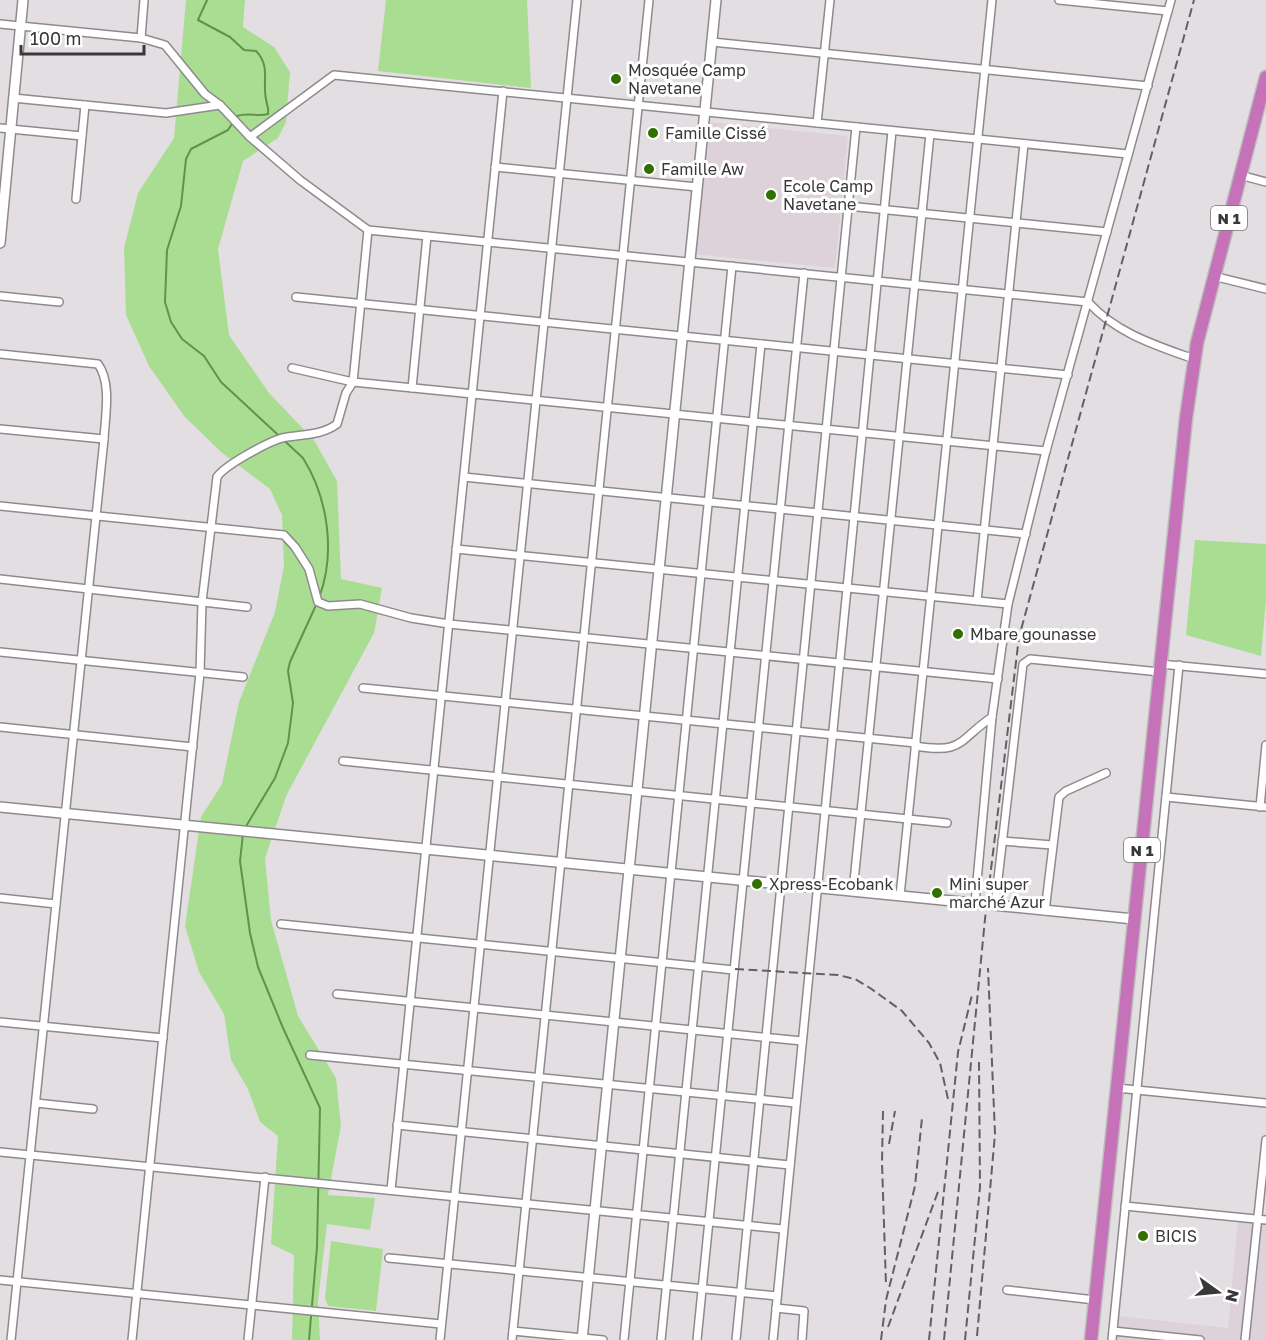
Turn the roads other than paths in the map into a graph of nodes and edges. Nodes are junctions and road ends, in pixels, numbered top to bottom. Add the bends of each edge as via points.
1 (23, 0) edge
2 (144, 0) edge
3 (577, 0) edge
4 (649, 0) edge
5 (716, 0) edge
6 (830, 0) edge
7 (992, 0) edge
8 (1059, 0) edge
9 (1171, 0) edge
10 (1168, 11) junction
11 (0, 24) edge
12 (21, 26) junction
13 (141, 38) junction
14 (712, 42) junction
15 (824, 53) junction
16 (985, 69) junction
17 (1266, 77) edge
18 (1148, 86) junction
19 (503, 92) junction
20 (13, 98) junction
21 (567, 98) junction
22 (86, 105) junction
23 (220, 105) junction
24 (638, 105) junction
25 (705, 112) junction
26 (817, 123) junction
27 (856, 127) junction
28 (5, 128) edge
29 (892, 130) junction
30 (930, 134) junction
31 (82, 136) junction
32 (250, 137) junction
33 (978, 139) junction
34 (1024, 144) junction
35 (1128, 154) junction
36 (495, 167) junction
37 (559, 173) junction
38 (1240, 176) junction
39 (630, 181) junction
40 (1266, 182) edge
41 (698, 187) junction
42 (2, 189) edge
43 (76, 199) dead end
44 (848, 206) junction
45 (884, 210) junction
46 (922, 214) junction
47 (969, 219) junction
48 (1016, 223) junction
49 (368, 230) junction
50 (1107, 232) junction
51 (427, 236) junction
52 (0, 237) edge
53 (488, 242) junction
54 (551, 248) junction
55 (623, 255) junction
56 (690, 262) junction
57 (732, 266) junction
58 (804, 273) junction
59 (1213, 276) junction
60 (841, 277) junction
61 (877, 281) junction
62 (915, 285) junction
63 (962, 289) junction
64 (1266, 289) edge
65 (1008, 294) junction
66 (0, 296) edge
67 (296, 297) dead end
68 (59, 302) dead end
69 (1088, 302) junction
70 (361, 304) junction
71 (420, 310) junction
72 (480, 316) junction
73 (544, 322) junction
74 (615, 329) junction
75 (683, 336) junction
76 (724, 340) junction
77 (761, 344) junction
78 (797, 347) junction
79 (833, 351) junction
80 (0, 354) edge
81 (870, 355) junction
82 (907, 359) junction
83 (1194, 359) junction
84 (955, 363) junction
85 (292, 368) dead end
86 (1001, 368) junction
87 (1068, 375) junction
88 (353, 382) junction
89 (412, 388) junction
90 (472, 394) junction
91 (536, 400) junction
92 (607, 407) junction
93 (675, 414) junction
94 (716, 418) junction
95 (753, 422) junction
96 (789, 426) junction
97 (0, 429) edge
98 (826, 429) junction
99 (862, 433) junction
100 (899, 437) junction
101 (104, 439) junction
102 (947, 441) junction
103 (993, 446) junction
104 (1046, 451) junction
105 (464, 477) junction
106 (527, 484) junction
107 (599, 491) junction
108 (666, 498) junction
109 (708, 502) junction
110 (0, 506) edge
111 (745, 506) junction
112 (781, 509) junction
113 (818, 513) junction
114 (96, 516) junction
115 (854, 516) junction
116 (891, 520) junction
117 (938, 525) junction
118 (210, 528) junction
119 (984, 530) junction
120 (1026, 534) junction
121 (456, 549) junction
122 (520, 555) junction
123 (591, 562) junction
124 (659, 569) junction
125 (701, 573) junction
126 (737, 577) junction
127 (0, 579) edge
128 (773, 581) junction
129 (811, 584) junction
130 (88, 588) junction
131 (847, 588) junction
132 (884, 592) junction
133 (931, 596) junction
134 (977, 601) junction
135 (202, 602) junction
136 (1008, 604) junction
137 (247, 607) dead end
138 (449, 624) junction
139 (512, 630) junction
140 (584, 637) junction
141 (652, 644) junction
142 (693, 648) junction
143 (0, 652) edge
144 (730, 652) junction
145 (766, 656) junction
146 (803, 659) junction
147 (81, 661) junction
148 (839, 663) junction
149 (1179, 665) junction
150 (876, 666) junction
151 (1160, 668) junction
152 (923, 671) junction
153 (200, 673) junction
154 (1266, 674) edge
155 (243, 677) dead end
156 (998, 679) junction
157 (363, 688) dead end
158 (441, 696) junction
159 (505, 702) junction
160 (576, 709) junction
161 (644, 716) junction
162 (992, 717) junction
163 (686, 720) junction
164 (723, 724) junction
165 (759, 727) junction
166 (0, 728) edge
167 (796, 731) junction
168 (74, 735) junction
169 (832, 735) junction
170 (869, 738) junction
171 (916, 745) junction
172 (1266, 745) edge
173 (193, 747) junction
174 (343, 760) dead end
175 (434, 770) junction
176 (1106, 773) dead end
177 (497, 776) junction
178 (569, 783) junction
179 (637, 790) junction
180 (679, 794) junction
181 (1166, 797) junction
182 (716, 798) junction
183 (751, 801) junction
184 (789, 805) junction
185 (0, 807) edge
186 (1263, 807) edge
187 (825, 809) junction
188 (861, 812) junction
189 (65, 814) junction
190 (908, 817) junction
191 (947, 823) dead end
192 (185, 826) junction
193 (1002, 841) junction
194 (1052, 845) junction
195 (426, 848) junction
196 (489, 855) junction
197 (561, 862) junction
198 (629, 869) junction
199 (671, 873) junction
200 (708, 877) junction
201 (743, 880) junction
202 (781, 884) junction
203 (817, 888) junction
204 (853, 891) junction
205 (900, 896) junction
206 (0, 898) edge
207 (975, 903) junction
208 (56, 904) junction
209 (995, 906) junction
210 (1045, 910) junction
211 (1134, 920) junction
212 (281, 924) dead end
213 (416, 938) junction
214 (480, 944) junction
215 (552, 951) junction
216 (620, 958) junction
217 (662, 962) junction
218 (699, 966) junction
219 (735, 970) junction
220 (337, 994) dead end
221 (410, 1001) junction
222 (474, 1008) junction
223 (545, 1015) junction
224 (0, 1022) edge
225 (614, 1022) junction
226 (44, 1026) junction
227 (656, 1026) junction
228 (692, 1030) junction
229 (728, 1033) junction
230 (766, 1037) junction
231 (163, 1038) junction
232 (802, 1041) junction
233 (310, 1054) dead end
234 (404, 1064) junction
235 (467, 1070) junction
236 (539, 1077) junction
237 (608, 1084) junction
238 (1117, 1088) junction
239 (649, 1089) junction
240 (1137, 1090) junction
241 (686, 1092) junction
242 (722, 1096) junction
243 (760, 1100) junction
244 (36, 1103) junction
245 (796, 1103) junction
246 (1266, 1103) edge
247 (93, 1109) dead end
248 (397, 1125) junction
249 (461, 1132) junction
250 (532, 1139) junction
251 (1266, 1140) edge
252 (601, 1146) junction
253 (643, 1150) junction
254 (0, 1152) edge
255 (680, 1154) junction
256 (31, 1155) junction
257 (716, 1157) junction
258 (754, 1161) junction
259 (790, 1165) junction
260 (150, 1166) junction
261 (265, 1177) junction
262 (391, 1190) junction
263 (454, 1196) junction
264 (526, 1204) junction
265 (1125, 1206) junction
266 (595, 1212) junction
267 (637, 1215) junction
268 (674, 1218) junction
269 (1262, 1219) edge
270 (709, 1222) junction
271 (747, 1226) junction
272 (783, 1229) junction
273 (389, 1258) dead end
274 (448, 1264) junction
275 (519, 1270) junction
276 (588, 1277) junction
277 (0, 1280) edge
278 (17, 1281) junction
279 (630, 1281) junction
280 (667, 1285) junction
281 (703, 1288) junction
282 (1007, 1290) dead end
283 (741, 1292) junction
284 (137, 1294) junction
285 (777, 1296) junction
286 (1095, 1300) junction
287 (252, 1305) junction
288 (776, 1308) junction
289 (441, 1324) junction
290 (513, 1331) junction
291 (1113, 1331) junction
292 (582, 1339) edge
293 (11, 1340) edge
294 (132, 1340) edge
295 (248, 1340) edge
296 (440, 1340) edge
297 (512, 1340) edge
298 (603, 1340) edge
299 (624, 1340) edge
300 (661, 1340) edge
301 (697, 1340) edge
302 (736, 1340) edge
303 (772, 1340) edge
304 (802, 1340) edge
305 (1091, 1340) edge
306 (1112, 1340) edge
307 (1200, 1340) edge
308 (1245, 1340) edge

1 - 12 street
2 - 13 street
3 - 21 street
4 - 24 street
5 - 14 street
6 - 15 street
7 - 16 street
8 - 10 street
9 - 10 street
10 - 18 street
11 - 12 street
12 - 13 street
12 - 20 street
13 - 23 street via 165,45 205,94
14 - 15 street
14 - 25 street
15 - 16 street
15 - 26 street
16 - 18 street
16 - 33 street
17 - 38 highway, N 1
18 - 35 street
19 - 21 street
19 - 32 street via 334,75
19 - 36 street
20 - 22 street
20 - 28 street
21 - 24 street
21 - 37 street
22 - 23 street via 166,113
22 - 31 street
23 - 32 street
24 - 25 street
24 - 39 street
25 - 26 street
25 - 41 street
26 - 27 street
27 - 29 street
27 - 44 street
28 - 31 street
28 - 42 street
29 - 30 street
29 - 45 street
30 - 33 street
30 - 46 street
31 - 43 street
32 - 49 street
33 - 34 street
33 - 47 street
34 - 35 street
34 - 48 street
35 - 50 street
36 - 37 street
36 - 53 street
37 - 39 street
37 - 54 street
38 - 40 street
38 - 59 highway, N 1
39 - 41 street
39 - 55 street
41 - 56 street
42 - 52 street
44 - 45 street
44 - 60 street
45 - 46 street
45 - 61 street
46 - 47 street
46 - 62 street
47 - 48 street
47 - 63 street
48 - 50 street
48 - 65 street
49 - 51 street
49 - 70 street
50 - 69 street
51 - 53 street
51 - 71 street
53 - 54 street
53 - 72 street
54 - 55 street
54 - 73 street
55 - 56 street
55 - 74 street
56 - 57 street
56 - 75 street
57 - 58 street
57 - 76 street
58 - 60 street
58 - 78 street
59 - 64 street
59 - 83 highway, N 1
60 - 61 street
60 - 79 street
61 - 62 street
61 - 81 street
62 - 63 street
62 - 82 street
63 - 65 street
63 - 84 street
65 - 69 street
65 - 86 street
66 - 68 street
67 - 70 street
69 - 83 street via 1105,320
69 - 87 street
70 - 71 street
70 - 88 street
71 - 72 street
71 - 89 street
72 - 73 street
72 - 90 street
73 - 74 street
73 - 91 street
74 - 75 street
74 - 92 street
75 - 76 street
75 - 93 street
76 - 77 street
76 - 94 street
77 - 78 street
77 - 95 street
78 - 79 street
78 - 96 street
79 - 81 street
79 - 98 street
80 - 101 street via 98,364 106,387
81 - 82 street
81 - 99 street
82 - 84 street
82 - 100 street
83 - 151 highway, N 1
84 - 86 street
84 - 102 street
85 - 88 street
86 - 87 street
86 - 103 street
87 - 104 street
88 - 89 street
88 - 118 street via 337,424 331,429 280,439 221,471
89 - 90 street
90 - 91 street
90 - 105 street
91 - 92 street
91 - 106 street
92 - 93 street
92 - 107 street
93 - 94 street
93 - 108 street
94 - 95 street
94 - 109 street
95 - 96 street
95 - 111 street
96 - 98 street
96 - 112 street
97 - 101 street
98 - 99 street
98 - 113 street
99 - 100 street
99 - 115 street
100 - 102 street
100 - 116 street
101 - 114 street
102 - 103 street
102 - 117 street
103 - 104 street
103 - 119 street
104 - 120 street
105 - 106 street
105 - 121 street
106 - 107 street
106 - 122 street
107 - 108 street
107 - 123 street
108 - 109 street
108 - 124 street
109 - 111 street
109 - 125 street
110 - 114 street
111 - 112 street
111 - 126 street
112 - 113 street
112 - 128 street
113 - 115 street
113 - 129 street
114 - 118 street
114 - 130 street
115 - 116 street
115 - 131 street
116 - 117 street
116 - 132 street
117 - 119 street
117 - 133 street
118 - 135 street
118 - 138 street via 284,536 309,569 320,604 360,604
119 - 120 street
119 - 134 street
120 - 136 street
121 - 122 street
121 - 138 street
122 - 123 street
122 - 139 street
123 - 124 street
123 - 140 street
124 - 125 street
124 - 141 street
125 - 126 street
125 - 142 street
126 - 128 street
126 - 144 street
127 - 130 street
128 - 129 street
128 - 145 street
129 - 131 street
129 - 146 street
130 - 135 street
130 - 147 street
131 - 132 street
131 - 148 street
132 - 133 street
132 - 150 street
133 - 134 street
133 - 152 street
134 - 136 street
135 - 137 street
135 - 153 street
136 - 156 street
138 - 139 street
138 - 158 street
139 - 140 street
139 - 159 street
140 - 141 street
140 - 160 street
141 - 142 street
141 - 161 street
142 - 144 street
142 - 163 street
143 - 147 street
144 - 145 street
144 - 164 street
145 - 146 street
145 - 165 street
146 - 148 street
146 - 167 street
147 - 153 street
147 - 168 street
148 - 150 street
148 - 169 street
149 - 151 street
149 - 154 street
149 - 181 street
150 - 152 street
150 - 170 street
151 - 193 street via 1030,659 1023,664
151 - 211 highway, N 1
152 - 156 street
152 - 171 street
153 - 155 street
153 - 173 street
156 - 162 street
157 - 158 street
158 - 159 street
158 - 175 street
159 - 160 street
159 - 177 street
160 - 161 street
160 - 178 street
161 - 163 street
161 - 179 street
162 - 171 street via 962,744 950,749
162 - 207 street
163 - 164 street
163 - 180 street
164 - 165 street
164 - 182 street
165 - 167 street
165 - 183 street
166 - 168 street
167 - 169 street
167 - 184 street
168 - 173 street
168 - 189 street
169 - 170 street
169 - 187 street
170 - 171 street
170 - 188 street
171 - 190 street
172 - 186 street
173 - 192 street
174 - 175 street
175 - 177 street
175 - 195 street
176 - 194 street via 1062,794
177 - 178 street
177 - 196 street
178 - 179 street
178 - 197 street
179 - 180 street
179 - 198 street
180 - 182 street
180 - 199 street
181 - 186 street
181 - 240 street
182 - 183 street
182 - 200 street
183 - 184 street
183 - 201 street
184 - 187 street
184 - 202 street
185 - 189 street
187 - 188 street
187 - 203 street
188 - 190 street
188 - 204 street
189 - 192 street
189 - 208 street
190 - 191 street
190 - 205 street
192 - 195 street
192 - 231 street
193 - 194 street
193 - 209 street
194 - 210 street
195 - 196 street
195 - 213 street
196 - 197 street
196 - 214 street
197 - 198 street
197 - 215 street
198 - 199 street
198 - 216 street
199 - 200 street
199 - 217 street
200 - 201 street
200 - 218 street
201 - 202 street
201 - 219 street
202 - 203 street
202 - 230 street
203 - 204 street
203 - 232 street
204 - 205 street
205 - 207 street
206 - 208 street
207 - 209 street
208 - 226 street
209 - 210 street
210 - 211 street
211 - 238 highway, N 1
212 - 213 street
213 - 214 street
213 - 221 street
214 - 215 street
214 - 222 street
215 - 216 street
215 - 223 street
216 - 217 street
216 - 225 street
217 - 218 street
217 - 227 street
218 - 219 street
218 - 228 street
219 - 229 street
220 - 221 street
221 - 222 street
221 - 234 street
222 - 223 street
222 - 235 street
223 - 225 street
223 - 236 street
224 - 226 street
225 - 227 street
225 - 237 street
226 - 231 street
226 - 244 street
227 - 228 street
227 - 239 street
228 - 229 street
228 - 241 street
229 - 230 street
229 - 242 street
230 - 232 street
230 - 243 street
231 - 260 street
232 - 245 street
233 - 234 street
234 - 235 street
234 - 248 street
235 - 236 street
235 - 249 street
236 - 237 street
236 - 250 street
237 - 239 street
237 - 252 street
238 - 240 street
238 - 286 highway, N 1
239 - 241 street
239 - 253 street
240 - 246 street
240 - 265 street
241 - 242 street
241 - 255 street
242 - 243 street
242 - 257 street
243 - 245 street
243 - 258 street
244 - 247 street
244 - 256 street
245 - 259 street
248 - 249 street
248 - 262 street
249 - 250 street
249 - 263 street
250 - 252 street
250 - 264 street
251 - 269 street
252 - 253 street
252 - 266 street
253 - 255 street
253 - 267 street
254 - 256 street
255 - 257 street
255 - 268 street
256 - 260 street
256 - 278 street
257 - 258 street
257 - 270 street
258 - 259 street
258 - 271 street
259 - 272 street
260 - 261 street
260 - 284 street
261 - 262 street
261 - 287 street
262 - 263 street
263 - 264 street
263 - 274 street
264 - 266 street
264 - 275 street
265 - 269 street
265 - 291 street
266 - 267 street
266 - 276 street
267 - 268 street
267 - 279 street
268 - 270 street
268 - 280 street
269 - 308 street
270 - 271 street
270 - 281 street
271 - 272 street
271 - 283 street
272 - 285 street
273 - 274 street
274 - 275 street
274 - 289 street
275 - 276 street
275 - 290 street
276 - 279 street
276 - 292 street
277 - 278 street
278 - 284 street
278 - 293 street
279 - 280 street
279 - 299 street
280 - 281 street
280 - 300 street
281 - 283 street
281 - 301 street
282 - 286 street
283 - 285 street
283 - 302 street
284 - 287 street
284 - 294 street
285 - 288 street
286 - 305 highway, N 1
287 - 289 street
287 - 295 street
288 - 303 street
288 - 304 street via 804,1311
289 - 296 street
290 - 292 street
290 - 297 street
291 - 306 street
291 - 307 street
292 - 298 street

